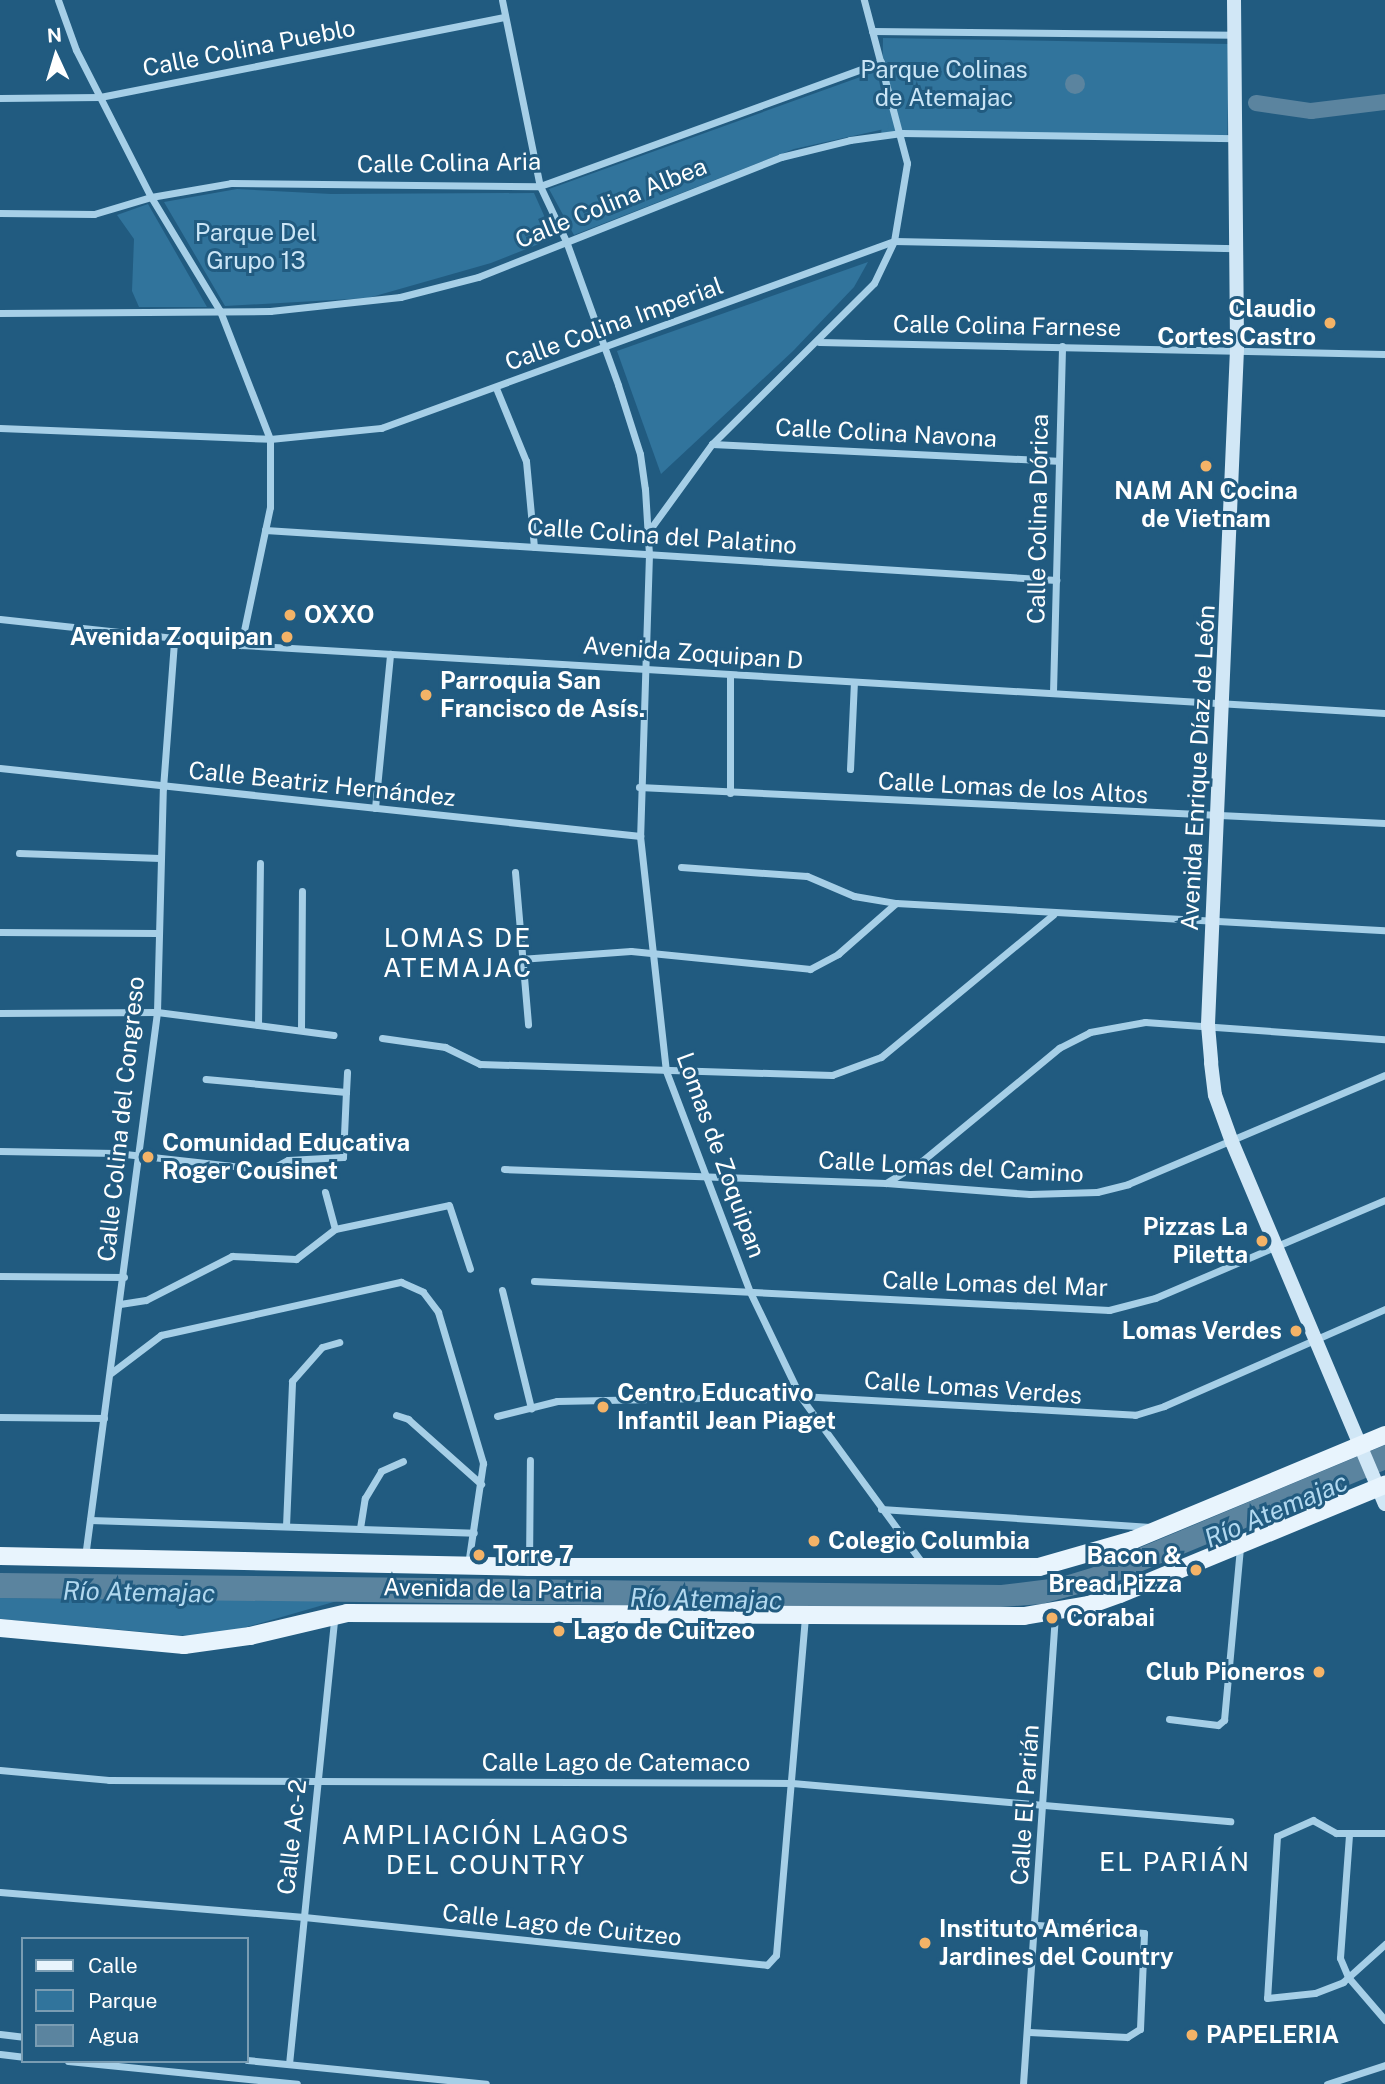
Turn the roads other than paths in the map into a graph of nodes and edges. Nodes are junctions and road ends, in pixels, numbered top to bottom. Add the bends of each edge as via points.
1 (58, 0) edge
2 (502, 0) edge
3 (864, 0) edge
4 (1234, 0) edge
5 (504, 17) junction
6 (872, 32) junction
7 (1234, 35) junction
8 (881, 62) junction
9 (100, 97) junction
10 (0, 99) edge
11 (902, 133) junction
12 (1236, 138) junction
13 (540, 186) junction
14 (151, 197) junction
15 (0, 213) edge
16 (566, 241) junction
17 (894, 241) junction
18 (1238, 248) junction
19 (220, 311) junction
20 (0, 313) edge
21 (818, 342) junction
22 (1062, 346) junction
23 (604, 349) junction
24 (1237, 349) junction
25 (1385, 354) edge
26 (496, 388) junction
27 (0, 428) edge
28 (270, 439) junction
29 (712, 444) junction
30 (1058, 461) junction
31 (265, 530) junction
32 (648, 533) junction
33 (534, 547) junction
34 (649, 554) junction
35 (1056, 580) junction
36 (0, 619) edge
37 (174, 640) junction
38 (241, 645) junction
39 (390, 654) junction
40 (643, 668) junction
41 (730, 675) junction
42 (854, 682) junction
43 (1053, 692) junction
44 (1224, 703) junction
45 (1385, 713) edge
46 (0, 768) edge
47 (850, 769) dead end
48 (639, 787) junction
49 (163, 788) junction
50 (730, 793) junction
51 (375, 808) junction
52 (1217, 817) junction
53 (1385, 823) edge
54 (640, 836) junction
55 (19, 853) dead end
56 (160, 858) junction
57 (260, 863) dead end
58 (681, 867) dead end
59 (515, 872) dead end
60 (302, 891) dead end
61 (896, 903) junction
62 (1055, 913) junction
63 (1213, 923) junction
64 (1385, 930) edge
65 (0, 932) edge
66 (157, 933) junction
67 (650, 953) junction
68 (520, 959) junction
69 (157, 1012) junction
70 (0, 1013) edge
71 (528, 1024) dead end
72 (258, 1025) junction
73 (1208, 1026) junction
74 (301, 1030) junction
75 (334, 1035) dead end
76 (382, 1038) dead end
77 (1385, 1039) edge
78 (666, 1071) junction
79 (348, 1072) dead end
80 (1385, 1075) edge
81 (206, 1079) dead end
82 (346, 1092) junction
83 (1232, 1142) junction
84 (0, 1151) edge
85 (136, 1155) junction
86 (504, 1170) dead end
87 (702, 1175) junction
88 (886, 1183) junction
89 (325, 1192) dead end
90 (1385, 1200) edge
91 (335, 1229) junction
92 (1276, 1248) junction
93 (470, 1269) dead end
94 (0, 1276) edge
95 (124, 1277) junction
96 (534, 1281) dead end
97 (502, 1290) dead end
98 (750, 1292) junction
99 (120, 1304) junction
100 (1385, 1309) edge
101 (1314, 1339) junction
102 (339, 1342) dead end
103 (111, 1373) junction
104 (800, 1396) junction
105 (531, 1408) junction
106 (396, 1415) dead end
107 (0, 1416) edge
108 (497, 1416) dead end
109 (104, 1418) junction
110 (1385, 1435) edge
111 (1360, 1450) junction
112 (530, 1460) dead end
113 (403, 1461) dead end
114 (481, 1484) junction
115 (1380, 1490) edge
116 (881, 1509) junction
117 (90, 1520) junction
118 (286, 1526) junction
119 (360, 1528) junction
120 (1161, 1528) junction
121 (474, 1533) junction
122 (1240, 1545) junction
123 (0, 1556) edge
124 (85, 1557) junction
125 (468, 1565) junction
126 (529, 1567) junction
127 (928, 1570) junction
128 (1055, 1613) junction
129 (334, 1614) junction
130 (805, 1617) junction
131 (0, 1628) edge
132 (1169, 1719) dead end
133 (0, 1770) edge
134 (317, 1781) junction
135 (792, 1783) junction
136 (1045, 1807) junction
137 (1230, 1821) dead end
138 (1385, 1833) edge
139 (1349, 1835) junction
140 (0, 1892) edge
141 (304, 1917) junction
142 (1037, 1925) junction
143 (1385, 1944) edge
144 (1348, 1977) junction
145 (1385, 2020) edge
146 (1029, 2032) junction
147 (0, 2034) edge
148 (21, 2037) edge
149 (0, 2054) edge
150 (21, 2057) edge
151 (248, 2060) edge
152 (87, 2063) edge
153 (289, 2064) junction
154 (1385, 2065) edge
155 (370, 2072) junction
156 (291, 2084) edge
157 (369, 2084) edge
158 (486, 2084) edge
159 (1023, 2084) edge
160 (1327, 2084) edge

1 - 9 street
2 - 5 street, Lomas de Zoquipan
3 - 6 street
4 - 7 main road, Avenida Enrique Díaz de León
5 - 9 street, Calle Colina Pueblo
5 - 13 street, Lomas de Zoquipan
6 - 7 street
6 - 8 street
7 - 12 main road, Avenida Enrique Díaz de León
8 - 11 street
8 - 13 street, Calle Colina Aria
9 - 10 street, Calle Colina Pueblo
9 - 14 street
11 - 12 street, Calle Colina Albea
11 - 16 street, Calle Colina Albea via 781,157
11 - 17 street via 906,188
12 - 18 main road, Avenida Enrique Díaz de León
13 - 14 street, Calle Colina Aria via 231,183
13 - 16 street, Lomas de Zoquipan
14 - 15 street, Calle Colina Aria via 94,214
14 - 19 street
16 - 19 street, Calle Colina Albea via 478,277 400,298 338,307
16 - 23 street, Lomas de Zoquipan
17 - 18 street, Calle Colina Imperial
17 - 21 street via 874,283
17 - 23 street, Calle Colina Imperial
18 - 24 main road, Avenida Enrique Díaz de León
19 - 20 street, Calle Colina Albea
19 - 28 street
21 - 22 street, Calle Colina Farnese
21 - 29 street
22 - 24 street, Calle Colina Farnese
22 - 30 street, Calle Colina Dórica
23 - 26 street, Calle Colina Imperial
23 - 32 street, Lomas de Zoquipan via 640,454
24 - 25 street, Calle Colina Farnese
24 - 44 main road, Avenida Enrique Díaz de León
26 - 28 street, Calle Colina Imperial via 381,428
26 - 33 street via 526,461
27 - 28 street, Calle Colina Imperial
28 - 31 street via 273,483
29 - 30 street, Calle Colina Navona
29 - 32 street
30 - 35 street, Calle Colina Dórica
31 - 33 street, Calle Colina del Palatino
31 - 38 street
32 - 34 street, Lomas de Zoquipan
33 - 34 street, Calle Colina del Palatino
34 - 35 street, Calle Colina del Palatino
34 - 40 street, Lomas de Zoquipan
35 - 43 street, Calle Colina Dórica
36 - 37 street, Avenida Zoquipan D
37 - 38 street, Avenida Zoquipan D
37 - 49 street, Calle Colina del Congreso
38 - 39 street, Avenida Zoquipan D
39 - 40 street, Avenida Zoquipan D
39 - 51 street
40 - 41 street, Avenida Zoquipan D
40 - 48 street, Lomas de Zoquipan
41 - 42 street, Avenida Zoquipan D
41 - 50 street
42 - 43 street, Avenida Zoquipan D
42 - 47 street
43 - 44 street, Avenida Zoquipan D
44 - 45 street, Avenida Zoquipan D
44 - 52 main road, Avenida Enrique Díaz de León
46 - 49 street, Calle Beatriz Hernández
48 - 50 street, Calle Lomas de los Altos
48 - 54 street, Lomas de Zoquipan
49 - 51 street, Calle Beatriz Hernández
49 - 56 street, Calle Colina del Congreso
50 - 52 street, Calle Lomas de los Altos
51 - 54 street, Calle Beatriz Hernández
52 - 53 street, Calle Lomas de los Altos
52 - 63 main road, Avenida Enrique Díaz de León
54 - 67 street, Lomas de Zoquipan
55 - 56 street
56 - 66 street, Calle Colina del Congreso
57 - 72 street
58 - 61 street via 807,876 854,896
59 - 68 street
60 - 74 street
61 - 62 street
61 - 67 street via 838,954 810,969
62 - 63 street
62 - 78 street via 881,1057 832,1075
63 - 64 street
63 - 73 main road, Avenida Enrique Díaz de León
65 - 66 street
66 - 69 street, Calle Colina del Congreso
67 - 68 street
67 - 78 street, Lomas de Zoquipan
68 - 71 street
69 - 70 street
69 - 72 street
69 - 85 street, Calle Colina del Congreso
72 - 74 street
73 - 77 street
73 - 83 main road, Avenida Enrique Díaz de León via 1215,1095
73 - 88 street via 1145,1022 1090,1032 1059,1048 922,1161
74 - 75 street
76 - 78 street via 445,1047 480,1064
78 - 87 street, Lomas de Zoquipan
79 - 82 street
80 - 83 street, Calle Lomas del Camino
81 - 82 street
82 - 85 street via 343,1157 288,1160 269,1170
83 - 88 street, Calle Lomas del Camino via 1097,1192 1030,1194
83 - 92 main road, Avenida Enrique Díaz de León
84 - 85 street
85 - 95 street, Calle Colina del Congreso
86 - 87 street, Calle Lomas del Camino
87 - 88 street, Calle Lomas del Camino
87 - 98 street, Lomas de Zoquipan
89 - 91 street
90 - 92 street, Calle Lomas del Mar
91 - 93 street via 449,1205
91 - 99 street via 296,1259 232,1256 146,1300
92 - 98 street, Calle Lomas del Mar via 1155,1298 1109,1310
92 - 101 main road, Avenida Enrique Díaz de León
94 - 95 street
95 - 99 street, Calle Colina del Congreso
96 - 98 street, Calle Lomas del Mar
97 - 105 street
98 - 104 street, Lomas de Zoquipan
99 - 103 street, Calle Colina del Congreso
100 - 101 street, Calle Lomas Verdes
101 - 104 street, Calle Lomas Verdes via 1135,1415
101 - 111 main road, Avenida Enrique Díaz de León
102 - 118 street via 322,1347 292,1381
103 - 109 street, Calle Colina del Congreso
103 - 114 street via 161,1335 401,1282 423,1292 438,1312 483,1463
104 - 105 street, Calle Lomas Verdes via 557,1401
104 - 116 street, Lomas de Zoquipan
105 - 108 street, Calle Lomas Verdes
106 - 114 street via 408,1419
107 - 109 street
109 - 117 street, Calle Colina del Congreso
110 - 111 main road, Avenida de la Patria
111 - 115 main road, Avenida Enrique Díaz de León
111 - 120 main road, Avenida de la Patria
112 - 126 street
113 - 119 street via 381,1471 365,1498
114 - 121 street
115 - 122 main road, Avenida de la Patria
116 - 120 street, Avenida de la Patria
116 - 127 street, Lomas de Zoquipan
117 - 118 street
117 - 124 street, Calle Colina del Congreso
118 - 119 street
119 - 121 street
120 - 127 main road, Avenida de la Patria via 1080,1558 1039,1567
121 - 125 street
122 - 128 main road, Avenida de la Patria via 1120,1594
122 - 132 street via 1224,1720 1218,1725
123 - 124 main road, Avenida de la Patria
124 - 125 main road, Avenida de la Patria
125 - 126 main road, Avenida de la Patria
126 - 127 main road, Avenida de la Patria
128 - 130 main road, Avenida de la Patria via 994,1619
128 - 136 street, Calle El Parián
129 - 130 main road, Avenida de la Patria
129 - 131 main road, Avenida de la Patria via 250,1636 184,1645
129 - 134 street, Calle Ac-2
130 - 135 street, Calle Lago de Cuitzeo
133 - 134 street, Calle Lago de Catemaco via 109,1780
134 - 135 street, Calle Lago de Catemaco
134 - 141 street, Calle Ac-2
135 - 136 street, Calle Lago de Catemaco
135 - 141 street, Calle Lago de Cuitzeo via 776,1955 767,1965
136 - 137 street, Calle Lago de Catemaco
136 - 142 street, Calle El Parián
138 - 139 street
139 - 144 street via 1340,1958
139 - 144 street via 1313,1820 1276,1839 1265,1991 1274,2001 1315,1993
140 - 141 street, Calle Lago de Cuitzeo
141 - 153 street, Calle Ac-2
142 - 146 street, Calle El Parián
142 - 146 street via 1144,1933 1140,2029 1127,2037
143 - 144 street
144 - 145 street
146 - 159 street, Calle El Parián
147 - 148 street
149 - 150 street
151 - 153 street
152 - 156 street
153 - 155 street
154 - 160 street
155 - 157 street
155 - 158 street

